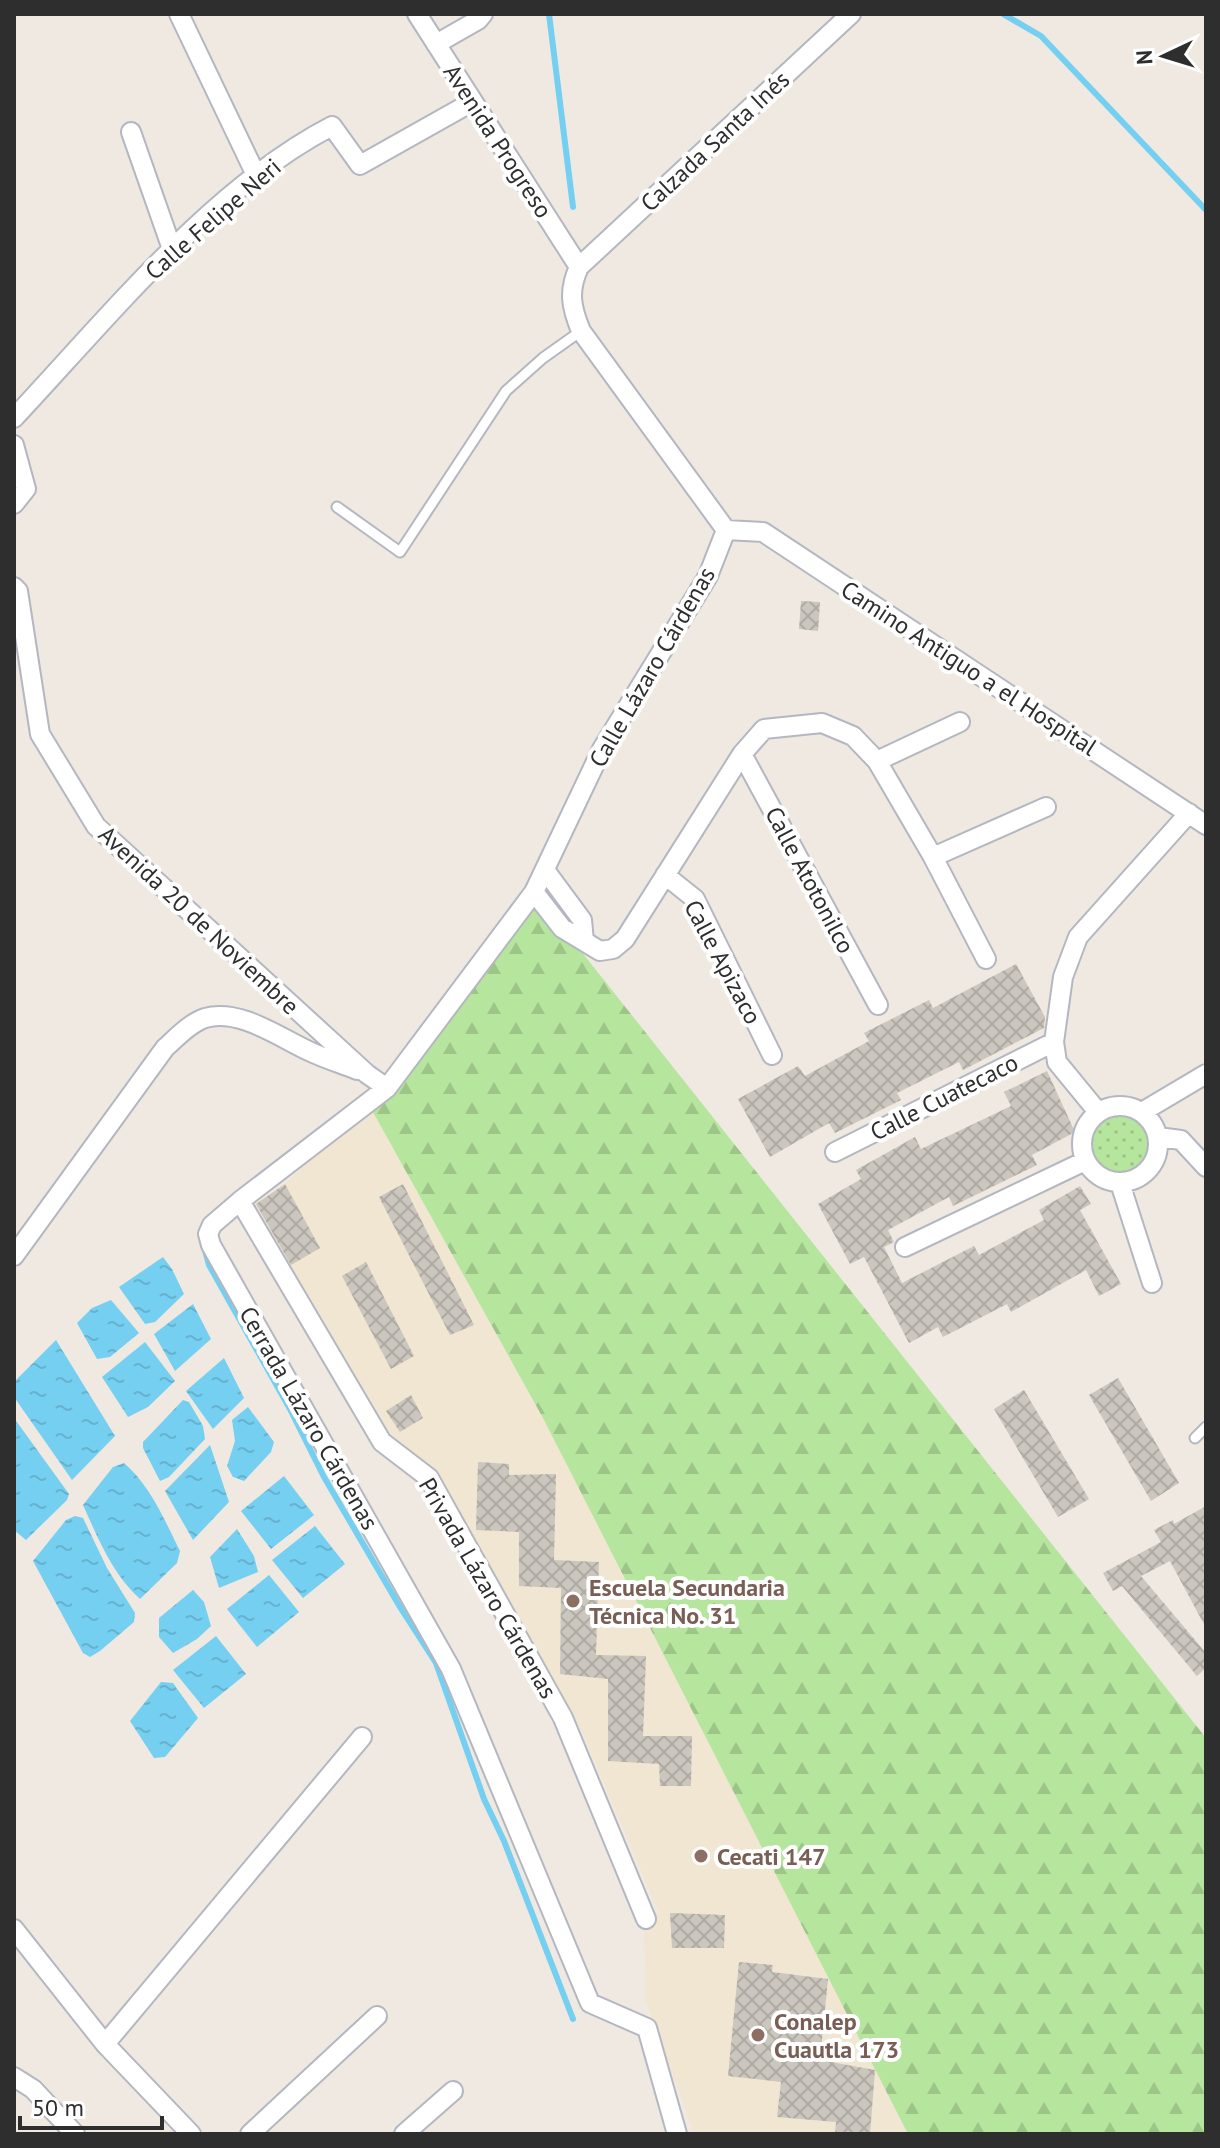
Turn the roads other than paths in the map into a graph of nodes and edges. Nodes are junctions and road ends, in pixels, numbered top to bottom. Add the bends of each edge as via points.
1 (179, 14) edge
2 (417, 14) edge
3 (483, 14) edge
4 (851, 14) edge
5 (436, 44) junction
6 (472, 102) junction
7 (131, 132) dead end
8 (256, 175) junction
9 (172, 249) junction
10 (579, 267) junction
11 (581, 331) junction
12 (14, 418) edge
13 (14, 445) edge
14 (14, 504) edge
15 (337, 507) dead end
16 (726, 530) junction
17 (14, 587) edge
18 (960, 722) dead end
19 (742, 754) junction
20 (877, 761) junction
21 (1046, 807) dead end
22 (1189, 813) junction
23 (1206, 825) edge
24 (933, 857) junction
25 (545, 870) junction
26 (665, 875) junction
27 (534, 892) junction
28 (584, 941) junction
29 (986, 959) dead end
30 (878, 1005) dead end
31 (1054, 1042) junction
32 (772, 1055) dead end
33 (367, 1074) junction
34 (1206, 1074) edge
35 (387, 1088) junction
36 (1098, 1112) junction
37 (1142, 1112) junction
38 (1158, 1137) junction
39 (835, 1152) dead end
40 (1085, 1161) junction
41 (1206, 1167) edge
42 (1120, 1183) junction
43 (240, 1201) junction
44 (905, 1247) dead end
45 (14, 1256) edge
46 (1152, 1283) dead end
47 (1206, 1427) edge
48 (1195, 1438) dead end
49 (362, 1737) dead end
50 (646, 1919) dead end
51 (14, 1929) edge
52 (377, 2016) dead end
53 (105, 2044) junction
54 (14, 2077) edge
55 (453, 2091) dead end
56 (75, 2134) edge
57 (191, 2134) edge
58 (250, 2134) edge
59 (404, 2134) edge
60 (677, 2134) edge

1 - 8 street
2 - 5 street, Avenida Progreso
3 - 5 street
4 - 10 street, Calzada Santa Inés
5 - 6 street, Avenida Progreso
6 - 8 street, Calle Felipe Neri via 360,165 332,126
6 - 10 street, Avenida Progreso
7 - 9 street
8 - 9 street, Calle Felipe Neri
9 - 12 street, Calle Felipe Neri
10 - 11 street via 571,306
11 - 15 lane via 506,391 400,552
11 - 16 street
13 - 14 street via 26,489
16 - 22 street, Camino Antiguo a el Hospital via 763,532
16 - 25 street, Calle Lázaro Cárdenas via 708,576 602,749
17 - 33 street, Avenida 20 de Noviembre via 40,734 96,826
18 - 20 street
19 - 20 street via 764,729 822,723 853,736
19 - 26 street
19 - 30 street, Calle Atotonilco
20 - 24 street
21 - 24 street
22 - 23 street, Camino Antiguo a el Hospital
22 - 31 street via 1078,937 1063,977
24 - 29 street
25 - 27 street, Cerrada Lázaro Cárdenas
25 - 28 street via 582,920
26 - 28 street via 625,939 613,949 600,951
26 - 32 street, Calle Apizaco via 695,899
27 - 28 street via 562,928
27 - 35 street, Cerrada Lázaro Cárdenas
31 - 36 street via 1057,1062
31 - 39 street, Calle Cuatecaco
33 - 35 street, Avenida 20 de Noviembre
33 - 45 street via 247,1021 205,1018 165,1048
34 - 37 street
35 - 43 street, Cerrada Lázaro Cárdenas
36 - 37 street via 1120,1105
36 - 40 street via 1083,1134
37 - 38 street
38 - 41 street via 1181,1140
38 - 42 street via 1158,1154 1150,1169
40 - 42 street via 1099,1177
40 - 44 street
42 - 46 street
43 - 50 street, Privada Lázaro Cárdenas via 382,1442 429,1478 563,1718
43 - 60 street, Cerrada Lázaro Cárdenas via 212,1225 211,1245 451,1669 590,2003 647,2028
47 - 48 lane
49 - 53 street
51 - 53 street
52 - 58 street
53 - 57 street
54 - 56 street via 33,2089
55 - 59 street

